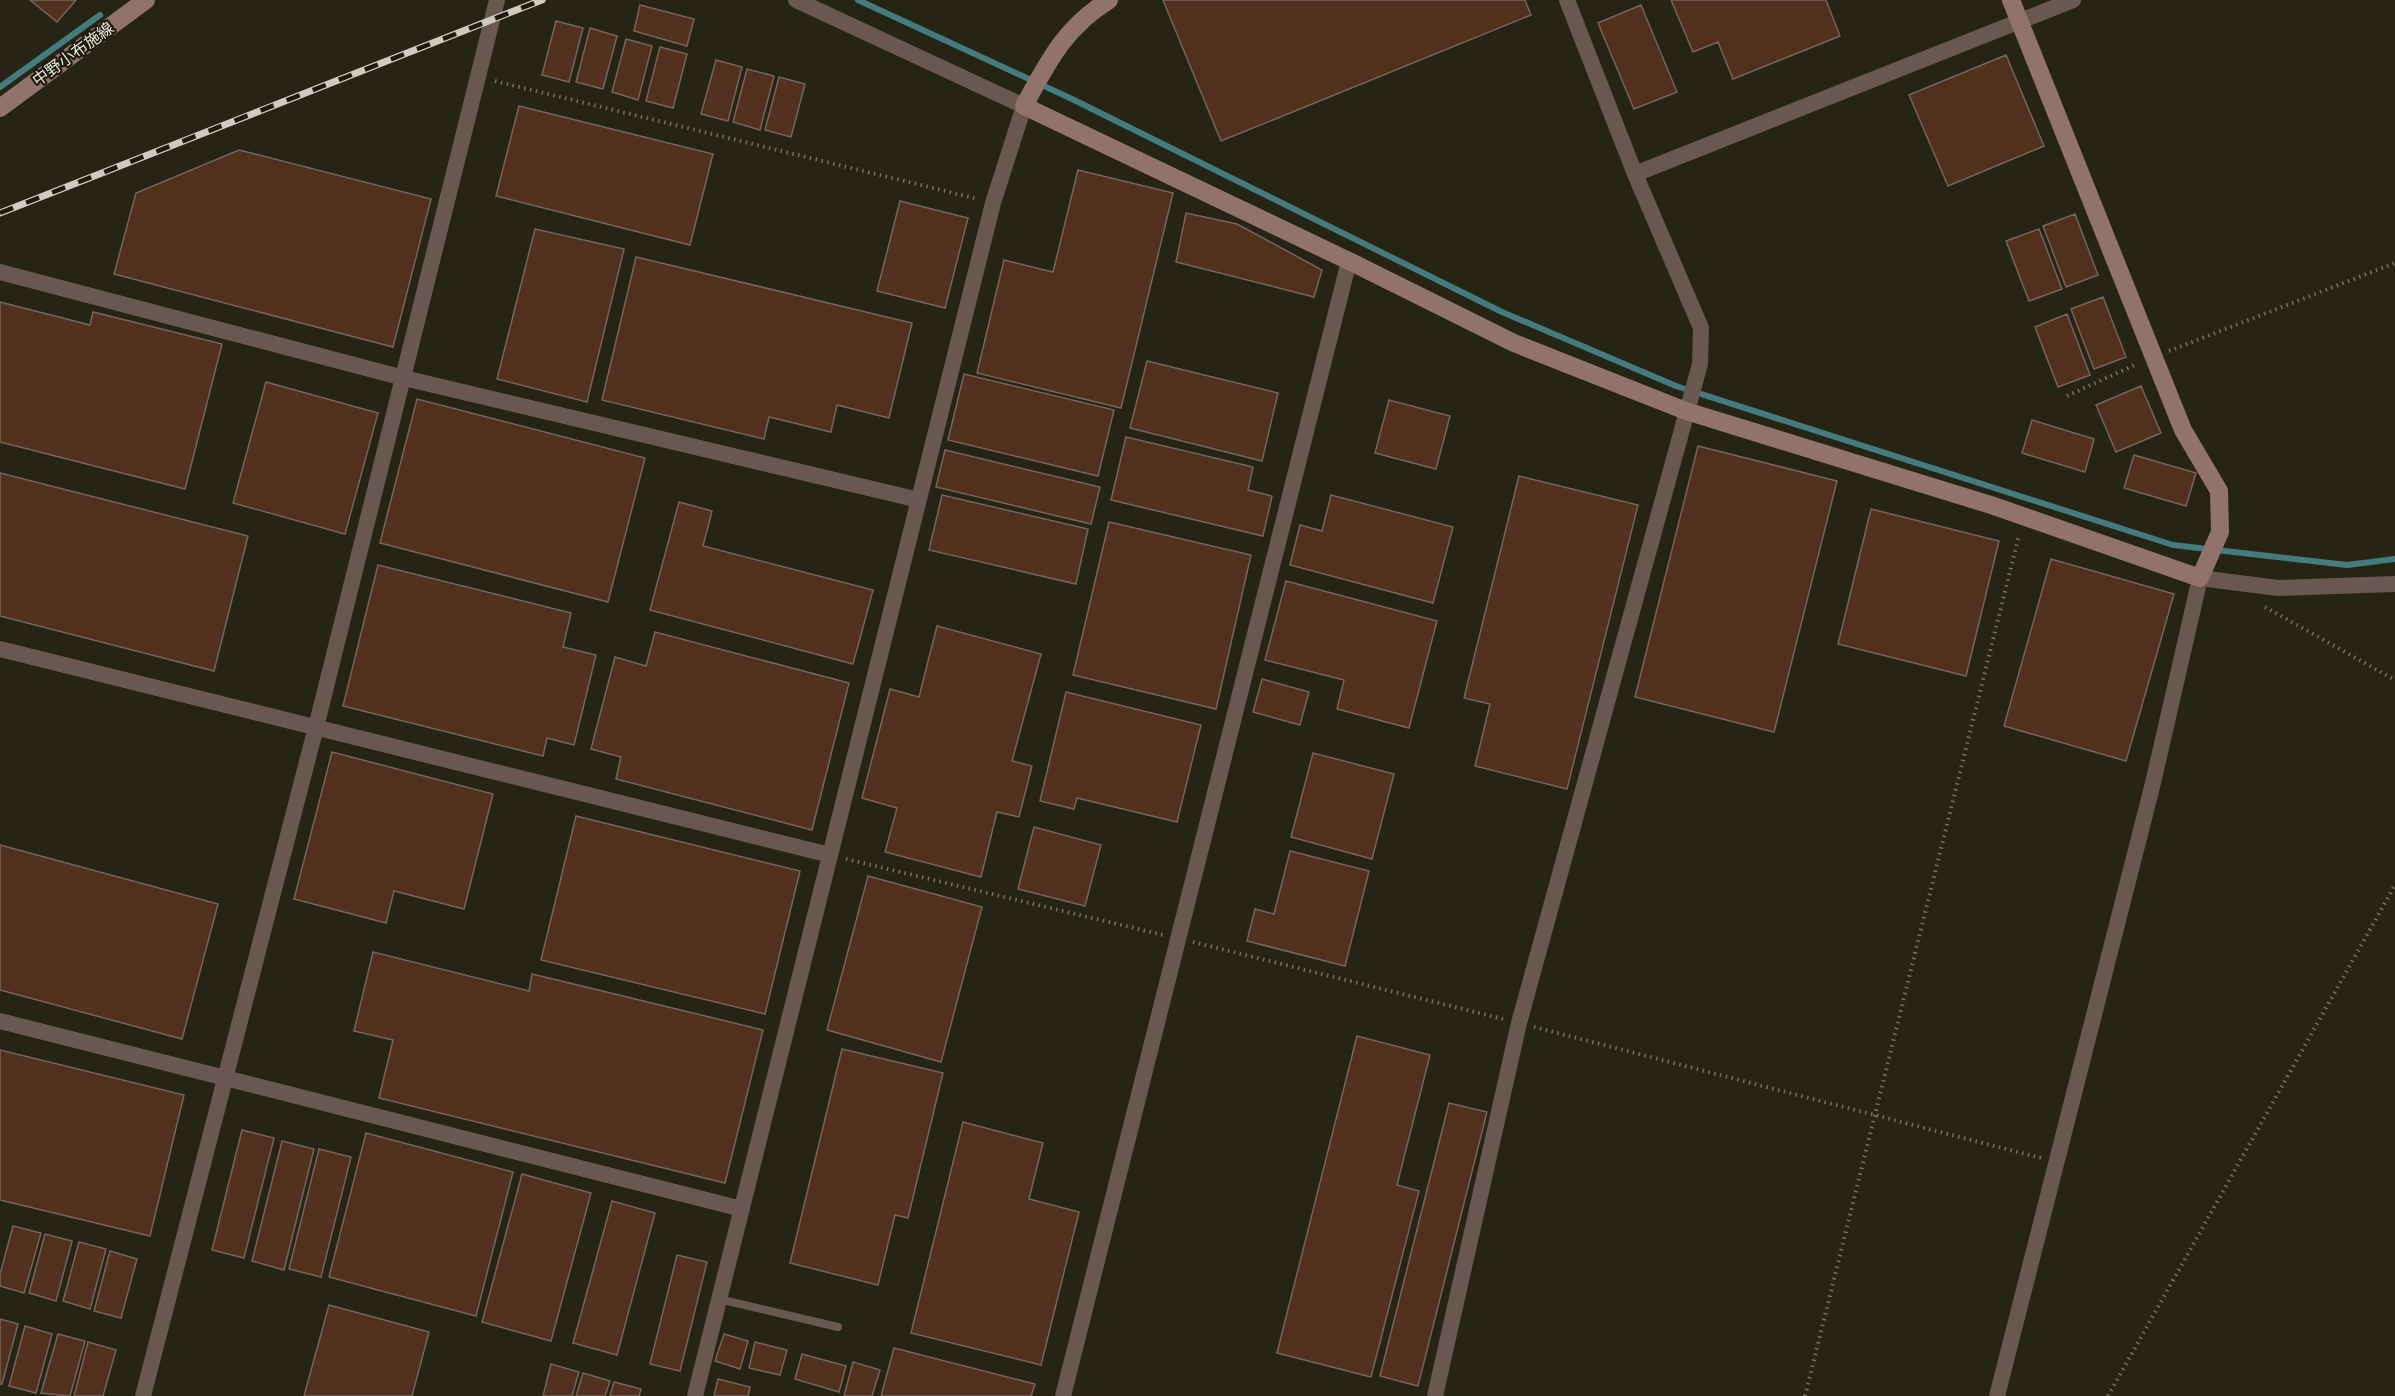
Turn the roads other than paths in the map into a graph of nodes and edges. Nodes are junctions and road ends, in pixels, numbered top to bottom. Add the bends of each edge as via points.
1 (497, 0) edge
2 (796, 0) edge
3 (1109, 0) edge
4 (1567, 0) edge
5 (2011, 0) edge
6 (2073, 0) edge
7 (135, 3) edge
8 (2019, 21) junction
9 (1024, 106) junction
10 (0, 108) edge
11 (1635, 174) junction
12 (1349, 261) junction
13 (0, 272) edge
14 (404, 378) junction
15 (1686, 411) junction
16 (919, 500) junction
17 (2200, 579) junction
18 (2395, 584) edge
19 (0, 649) edge
20 (316, 727) junction
21 (830, 855) junction
22 (0, 1022) edge
23 (224, 1079) junction
24 (742, 1209) junction
25 (719, 1299) junction
26 (838, 1327) dead end
27 (143, 1396) edge
28 (695, 1396) edge
29 (1063, 1396) edge
30 (1435, 1396) edge
31 (1997, 1396) edge

1 - 14 street
2 - 9 street
3 - 9 street via 1085,15 1051,57
4 - 11 street
5 - 8 street
6 - 8 street
7 - 10 street, 中野小布施線
8 - 11 street
8 - 17 street via 2183,430 2219,491 2220,532
9 - 12 street
9 - 16 street via 993,203
11 - 15 street via 1701,328 1700,364
12 - 15 street via 1514,343
12 - 29 street
13 - 14 street
14 - 16 street
14 - 20 street
15 - 17 street via 2024,517
15 - 30 street via 1519,1023
16 - 21 street
17 - 18 street via 2278,588
17 - 31 street via 2153,783
19 - 20 street
20 - 21 street
20 - 23 street
21 - 24 street
22 - 23 street
23 - 24 street
23 - 27 street
24 - 25 street
25 - 26 lane
25 - 28 street

